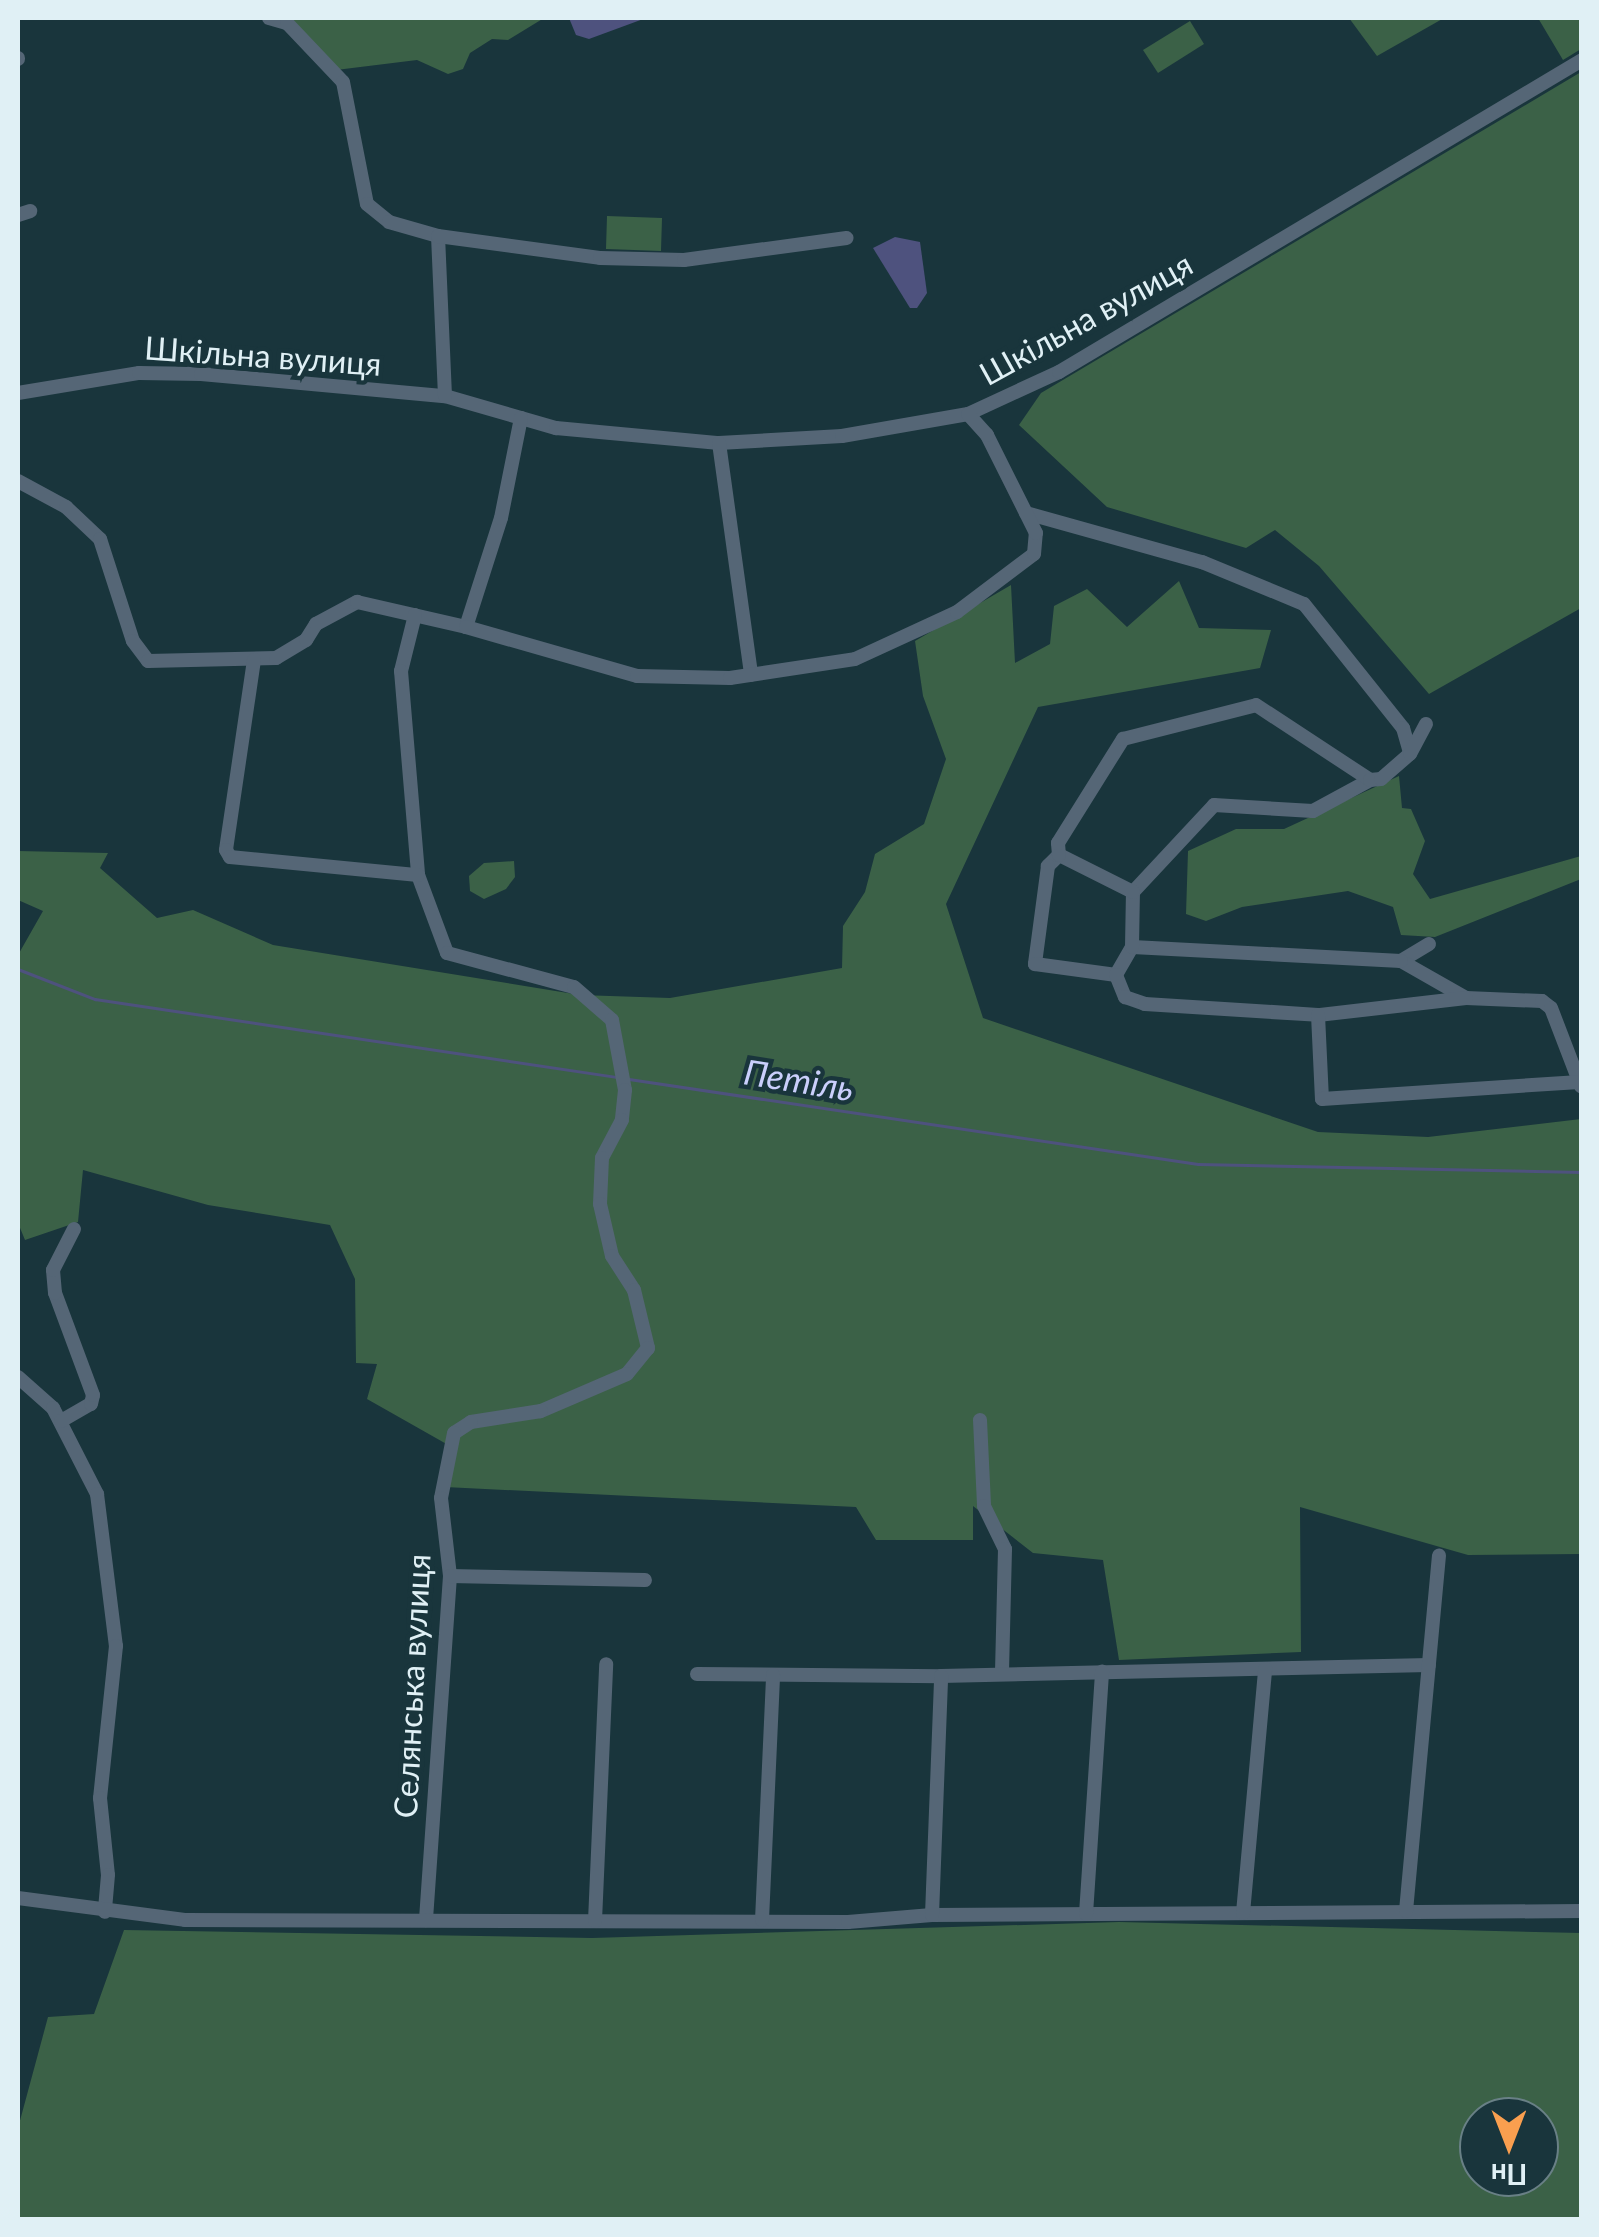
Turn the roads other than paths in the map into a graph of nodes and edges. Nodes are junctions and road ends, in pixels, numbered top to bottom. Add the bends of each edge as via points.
1 (269, 18) edge
2 (1582, 60) edge
3 (438, 236) junction
4 (847, 238) dead end
5 (18, 392) edge
6 (446, 396) junction
7 (968, 414) junction
8 (521, 418) junction
9 (720, 443) junction
10 (18, 481) edge
11 (1026, 513) junction
12 (415, 615) junction
13 (466, 627) junction
14 (254, 660) junction
15 (751, 675) junction
16 (1426, 724) dead end
17 (1410, 754) junction
18 (1370, 780) junction
19 (1059, 855) junction
20 (418, 875) junction
21 (1133, 892) junction
22 (1429, 944) dead end
23 (1132, 948) junction
24 (1401, 960) junction
25 (1116, 975) junction
26 (1466, 998) junction
27 (1318, 1015) junction
28 (1574, 1039) edge
29 (1580, 1084) edge
30 (74, 1229) dead end
31 (18, 1377) edge
32 (980, 1420) dead end
33 (61, 1422) junction
34 (1439, 1556) dead end
35 (450, 1576) junction
36 (645, 1580) dead end
37 (606, 1664) dead end
38 (1429, 1665) junction
39 (1265, 1669) junction
40 (1102, 1672) junction
41 (1002, 1673) junction
42 (697, 1674) dead end
43 (774, 1675) junction
44 (941, 1676) junction
45 (18, 1898) edge
46 (1406, 1911) junction
47 (1582, 1911) edge
48 (105, 1912) junction
49 (1243, 1913) junction
50 (1086, 1914) junction
51 (932, 1915) junction
52 (426, 1920) junction
53 (762, 1920) junction
54 (595, 1921) junction

1 - 3 street via 287,24 342,82 366,204 389,222
2 - 7 street, Шкільна вулиця via 1060,372
3 - 4 street via 600,258 684,260
3 - 6 street
5 - 6 street, Шкільна вулиця via 139,373
6 - 8 street, Шкільна вулиця
7 - 9 street, Шкільна вулиця via 842,436
7 - 11 street via 987,435
8 - 9 street, Шкільна вулиця via 556,428
8 - 13 street via 501,518
9 - 15 street
10 - 14 street via 66,507 100,539 133,641 148,661
11 - 15 street via 1036,533 1034,554 957,612 855,660
11 - 17 street via 1202,562 1304,604 1402,728
12 - 13 street
12 - 14 street via 358,602 316,624 292,650
12 - 20 street via 401,671
13 - 15 street via 638,676
14 - 20 street via 230,858
16 - 17 street
17 - 18 street
18 - 19 street via 1270,710 1244,706 1123,739 1058,842
18 - 21 street via 1312,811 1214,805
19 - 21 street
19 - 25 street via 1048,866 1035,964
20 - 35 street, Селянська вулиця via 448,953 574,987 612,1020 625,1090 622,1120 602,1158 600,1204 612,1256 634,1290 648,1348 626,1374 541,1411 471,1422 454,1433 441,1498
21 - 23 street
22 - 24 street
23 - 24 street
23 - 25 street
24 - 26 street
25 - 27 street via 1125,997 1145,1004
26 - 27 street
26 - 28 street via 1542,1001
27 - 29 street via 1322,1099
28 - 29 street
30 - 33 street via 53,1270 55,1293 93,1395 91,1404
31 - 33 street
32 - 41 street via 984,1506 1005,1549
33 - 48 street via 96,1494 116,1646 100,1798
34 - 38 street
35 - 36 street
35 - 52 street, Селянська вулиця
37 - 54 street
38 - 39 street
38 - 46 street
39 - 40 street
39 - 49 street
40 - 41 street
40 - 50 street
41 - 44 street
42 - 43 street
43 - 44 street
43 - 53 street
44 - 51 street
45 - 48 street
46 - 47 street
46 - 49 street
48 - 52 street via 185,1920
49 - 50 street
50 - 51 street
51 - 53 street
52 - 54 street
53 - 54 street

